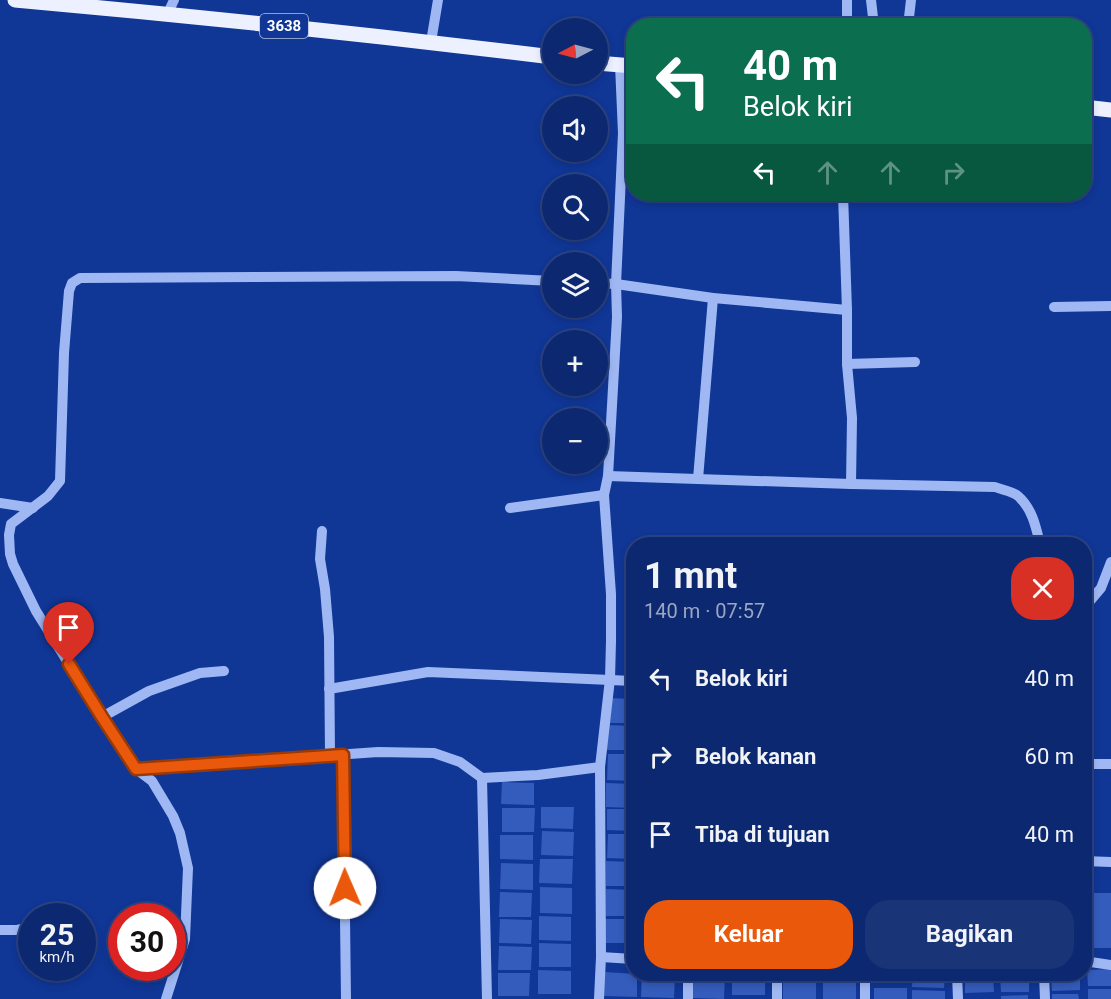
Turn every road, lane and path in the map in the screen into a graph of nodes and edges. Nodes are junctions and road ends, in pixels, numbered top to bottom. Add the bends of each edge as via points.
1 (15, 0) edge
2 (438, 0) edge
3 (847, 0) edge
4 (871, 0) edge
5 (910, 0) edge
6 (171, 7) edge
7 (847, 18) edge
8 (873, 18) edge
9 (909, 18) edge
10 (431, 42) junction
11 (542, 56) edge
12 (608, 64) edge
13 (626, 66) edge
14 (626, 83) edge
15 (1092, 108) edge
16 (1111, 110) edge
17 (843, 201) edge
18 (542, 280) edge
19 (608, 284) edge
20 (616, 284) junction
21 (713, 298) junction
22 (1111, 306) edge
23 (1054, 307) dead end
24 (848, 310) junction
25 (915, 362) dead end
26 (847, 364) junction
27 (608, 476) junction
28 (698, 478) junction
29 (851, 484) junction
30 (604, 495) junction
31 (0, 503) edge
32 (33, 508) junction
33 (510, 508) dead end
34 (322, 531) dead end
35 (1038, 537) edge
36 (1111, 562) edge
37 (1092, 599) edge
38 (224, 670) dead end
39 (610, 679) junction
40 (626, 680) edge
41 (330, 689) junction
42 (102, 717) junction
43 (343, 755) junction
44 (330, 756) junction
45 (1092, 764) edge
46 (1111, 764) edge
47 (600, 767) junction
48 (136, 769) junction
49 (482, 778) junction
50 (1092, 861) edge
51 (1111, 862) edge
52 (0, 930) edge
53 (18, 930) edge
54 (601, 957) junction
55 (626, 959) edge
56 (1092, 962) edge
57 (1111, 965) edge
58 (688, 981) edge
59 (777, 981) edge
60 (865, 981) edge
61 (957, 981) edge
62 (1044, 981) edge
63 (166, 999) edge
64 (346, 999) edge
65 (488, 999) edge
66 (599, 999) edge
67 (688, 999) edge
68 (777, 999) edge
69 (865, 999) edge
70 (958, 999) edge
71 (1045, 999) edge

1 - 6 main road, 3638
2 - 10 street
3 - 7 street
4 - 8 street
5 - 9 street
6 - 10 main road, 3638
10 - 11 main road, 3638
12 - 13 main road
14 - 20 street
15 - 16 main road
17 - 24 street
18 - 32 street via 456,276 80,278 69,291 60,481
19 - 20 street
20 - 21 street
20 - 27 street
21 - 24 street
21 - 28 street
22 - 23 street
24 - 26 street
25 - 26 street
26 - 29 street via 852,418
27 - 28 street
27 - 30 street
28 - 29 street
29 - 35 street via 994,488 1017,494 1029,509
30 - 33 street
30 - 39 street via 611,594
31 - 32 street
32 - 42 street via 11,524 13,564 36,611
34 - 41 street via 320,559
36 - 37 street via 1101,588
38 - 42 street via 200,673 149,690
39 - 40 street
39 - 41 street via 428,672
39 - 47 street
41 - 44 street
42 - 48 street
43 - 44 street
43 - 49 street via 434,753 460,762
43 - 64 street
44 - 48 street
45 - 46 street
47 - 49 street
47 - 54 street
48 - 63 street via 152,781 173,816 188,868 185,939
49 - 65 street
50 - 51 street
52 - 53 street
54 - 55 street
54 - 66 street
56 - 57 street
58 - 67 street
59 - 68 street
60 - 69 street
61 - 70 street
62 - 71 street

